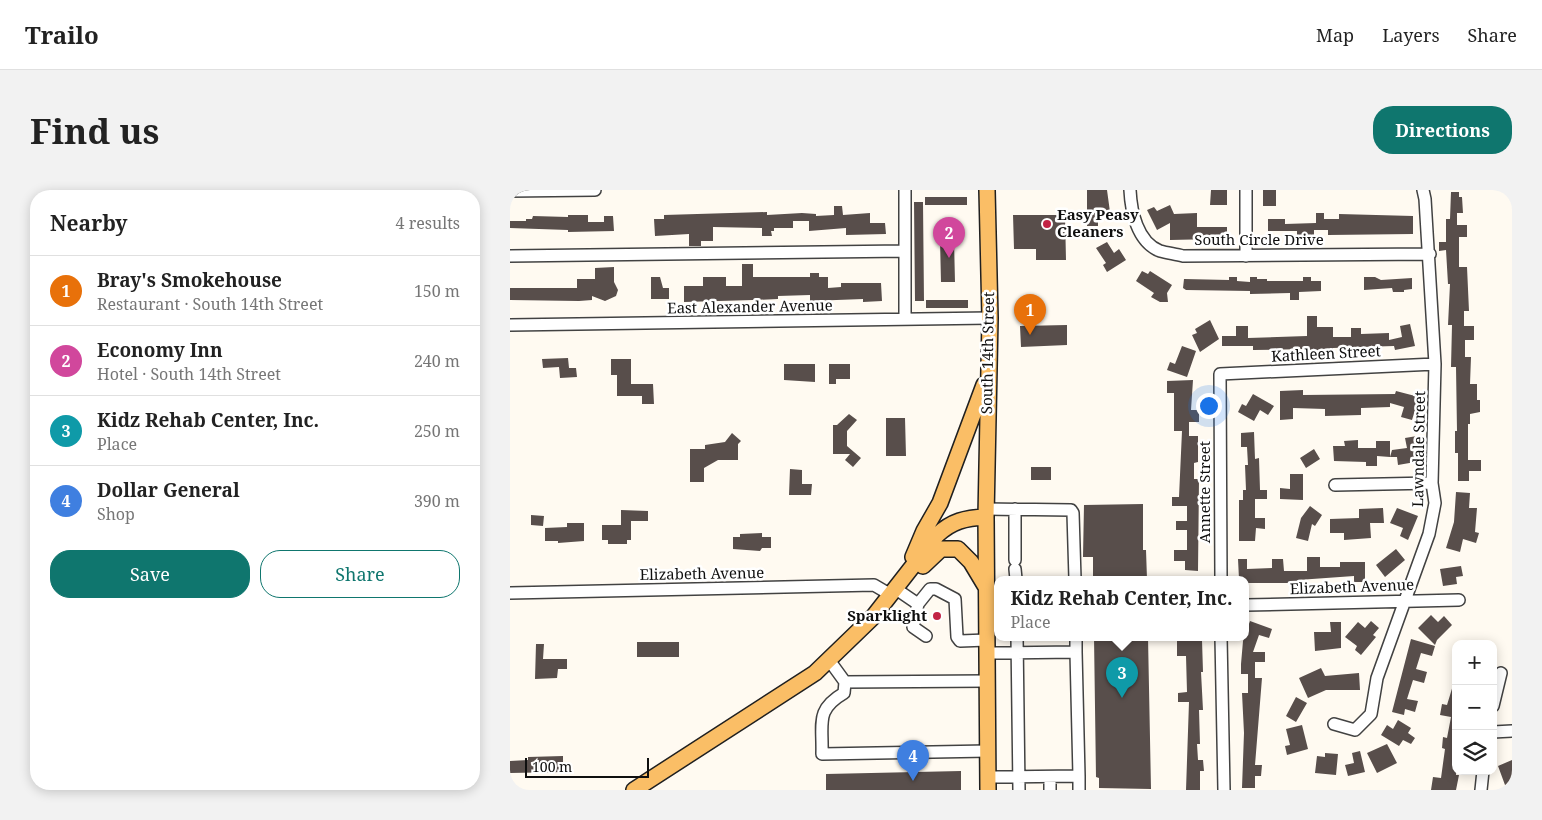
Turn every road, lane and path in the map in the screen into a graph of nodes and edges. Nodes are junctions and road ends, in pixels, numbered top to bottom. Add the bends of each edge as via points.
1 (595, 190) edge
2 (905, 190) edge
3 (987, 190) edge
4 (1130, 190) edge
5 (1246, 190) edge
6 (1422, 190) edge
7 (510, 191) edge
8 (905, 251) junction
9 (1430, 254) junction
10 (510, 256) edge
11 (1246, 256) junction
12 (990, 318) junction
13 (905, 319) junction
14 (510, 325) edge
15 (1435, 364) junction
16 (989, 373) junction
17 (1220, 374) joint
18 (1432, 482) junction
19 (1335, 485) dead end
20 (1015, 510) junction
21 (986, 513) junction
22 (1015, 570) edge
23 (1075, 576) edge
24 (1221, 576) edge
25 (898, 587) junction
26 (986, 589) junction
27 (510, 593) edge
28 (1459, 600) dead end
29 (1404, 601) junction
30 (918, 604) junction
31 (1249, 605) edge
32 (926, 636) dead end
33 (1016, 641) edge
34 (1076, 641) edge
35 (1221, 641) edge
36 (987, 647) junction
37 (1076, 652) junction
38 (1017, 653) junction
39 (829, 660) junction
40 (1501, 673) dead end
41 (987, 681) junction
42 (845, 687) junction
43 (1497, 690) edge
44 (1334, 724) dead end
45 (1512, 731) edge
46 (1497, 732) edge
47 (988, 751) junction
48 (1483, 775) edge
49 (1079, 776) junction
50 (1019, 777) junction
51 (1050, 777) junction
52 (988, 784) edge
53 (634, 790) edge
54 (1019, 790) edge
55 (1050, 790) edge
56 (1079, 790) edge
57 (1224, 790) edge
58 (1481, 790) edge

1 - 7 street
2 - 8 street
3 - 12 main road, South 14th Street
4 - 11 street, South Circle Drive via 1132,214 1143,237 1158,250 1183,256
5 - 11 street
6 - 9 street, Lawndale Street via 1426,198
8 - 10 street
8 - 13 street
9 - 11 street, South Circle Drive
9 - 15 street, Lawndale Street
12 - 13 street, East Alexander Avenue
12 - 16 main road, South 14th Street
13 - 14 street, East Alexander Avenue
15 - 17 street, Kathleen Street
15 - 18 street, Lawndale Street
16 - 21 main road, South 14th Street
16 - 25 main road via 940,503
17 - 24 street, Annette Street
18 - 19 street
18 - 29 street, Lawndale Street via 1435,503 1429,534
20 - 21 street
20 - 22 street
20 - 23 street via 1071,510
21 - 25 main road via 948,524
21 - 26 main road, South 14th Street
25 - 26 main road via 941,549 950,548 964,553
25 - 27 street, Elizabeth Avenue
25 - 30 street, Elizabeth Avenue
25 - 39 main road via 874,617
26 - 36 main road, South 14th Street
28 - 29 street, Elizabeth Avenue
29 - 31 street, Elizabeth Avenue
29 - 44 street, Lawndale Street via 1377,678 1371,714 1355,730
30 - 32 street via 913,627
30 - 36 street via 930,589 955,599 957,637 960,641
33 - 38 street
34 - 37 street
35 - 57 street
36 - 38 street
36 - 41 main road, South 14th Street
37 - 38 street
37 - 49 street
38 - 50 street
39 - 42 street
39 - 53 main road via 743,722
40 - 43 street
41 - 42 street
41 - 47 main road, South 14th Street
42 - 47 street via 828,702 823,712 822,754
45 - 46 street
47 - 52 main road, South 14th Street
48 - 58 street
49 - 51 street
49 - 56 street
50 - 51 street
50 - 52 street
50 - 54 street
51 - 55 street

